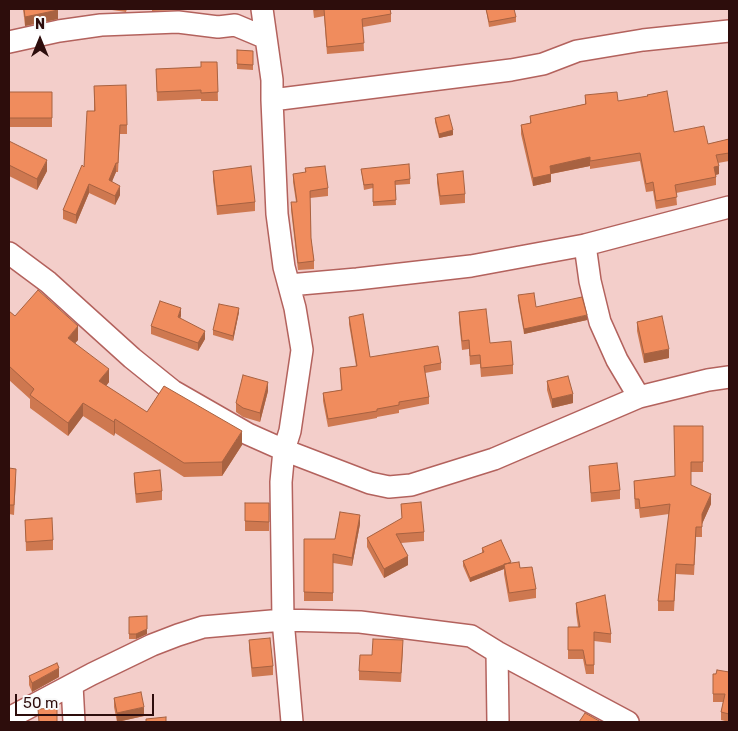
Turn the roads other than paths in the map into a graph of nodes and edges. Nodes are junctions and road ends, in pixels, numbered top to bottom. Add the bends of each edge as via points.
1 (255, 9) edge
2 (262, 9) edge
3 (235, 25) junction
4 (729, 31) edge
5 (266, 38) junction
6 (9, 42) edge
7 (272, 100) junction
8 (729, 207) edge
9 (585, 245) junction
10 (9, 253) edge
11 (289, 285) junction
12 (729, 377) edge
13 (638, 397) junction
14 (284, 450) junction
15 (283, 620) junction
16 (497, 652) junction
17 (72, 685) junction
18 (9, 718) edge
19 (74, 722) edge
20 (292, 722) edge
21 (498, 722) edge
22 (628, 722) edge

1 - 3 street
2 - 5 street
3 - 5 street
3 - 6 street via 218,27 178,22 101,25
4 - 7 street via 577,51 543,64 511,70
5 - 7 street
7 - 11 street via 277,214
8 - 9 street
9 - 11 street via 471,266
9 - 13 street via 600,322
10 - 14 street via 48,282 173,391 248,434
11 - 14 street via 302,350 290,431
12 - 13 street
13 - 14 street via 510,453 411,485 388,487 370,483
14 - 15 street via 281,482
15 - 16 street via 360,622 471,636
15 - 17 street via 203,627 152,645
15 - 20 street
16 - 21 street
16 - 22 street
17 - 18 street
17 - 19 street

